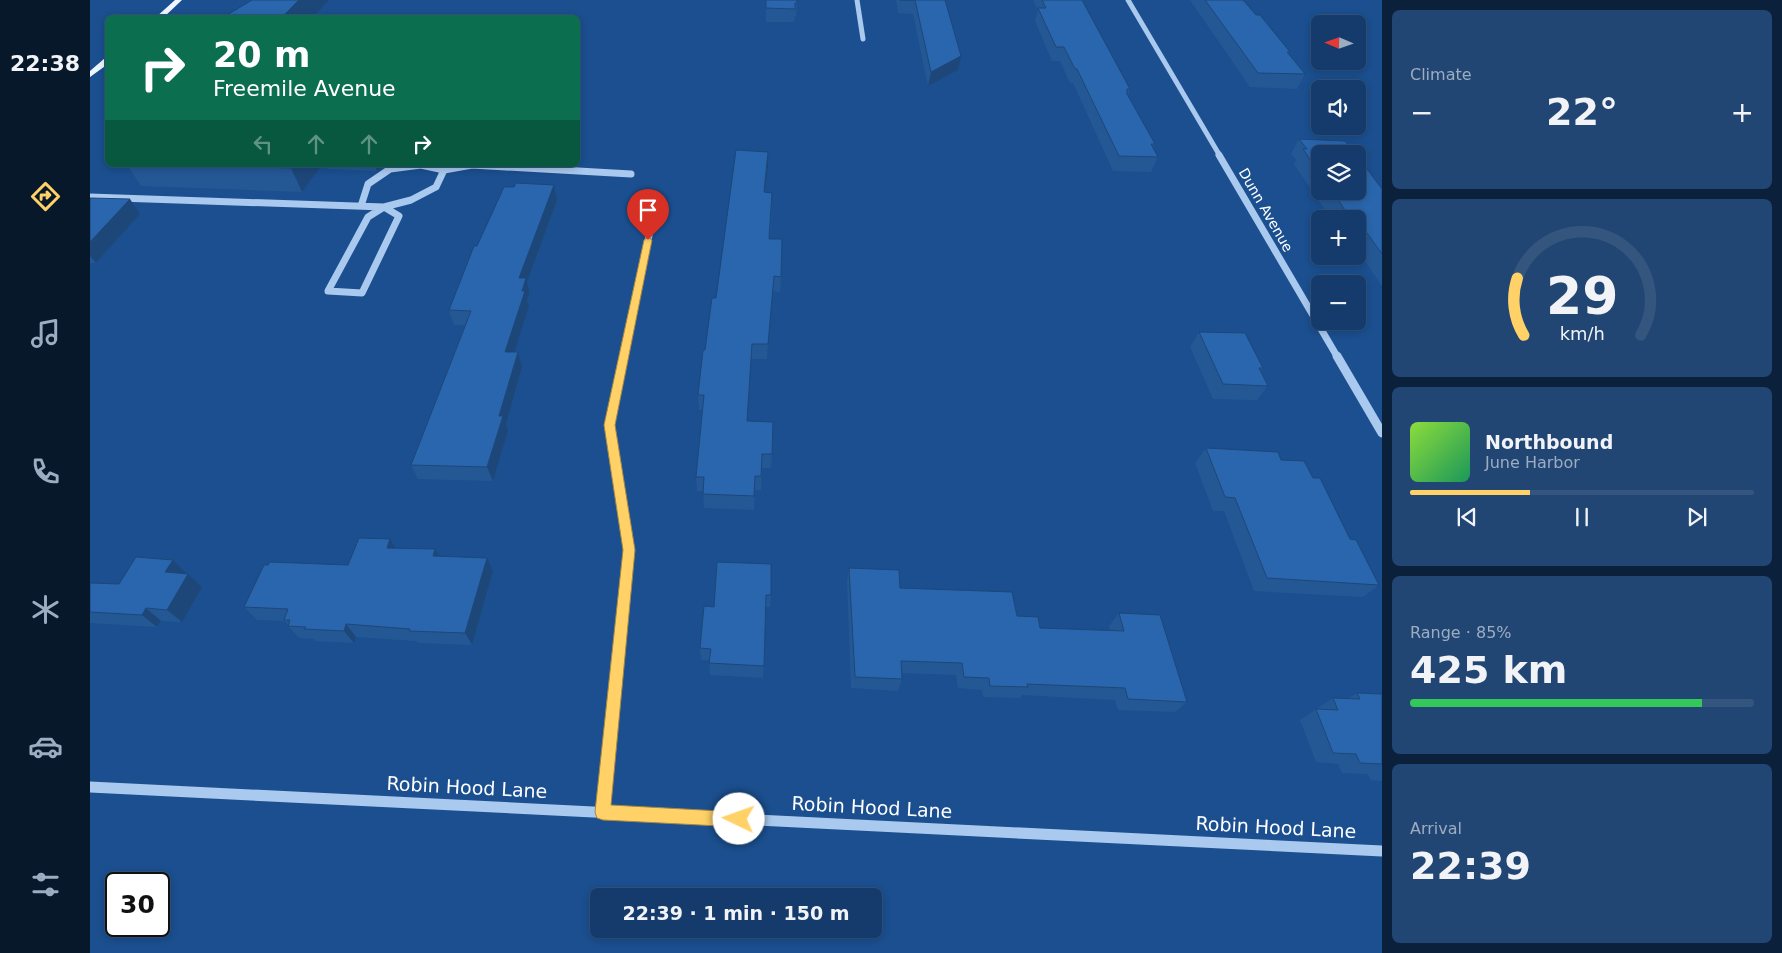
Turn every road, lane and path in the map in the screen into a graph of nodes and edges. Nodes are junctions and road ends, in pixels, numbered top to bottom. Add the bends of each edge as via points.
1 (179, 0) edge
2 (857, 0) edge
3 (1128, 0) edge
4 (162, 15) edge
5 (863, 39) dead end
6 (105, 62) edge
7 (90, 74) edge
8 (409, 167) edge
9 (431, 167) edge
10 (461, 167) edge
11 (507, 167) edge
12 (444, 170) junction
13 (631, 174) dead end
14 (90, 197) edge
15 (361, 206) junction
16 (384, 207) junction
17 (652, 221) dead end
18 (1382, 433) edge
19 (90, 787) edge
20 (603, 812) junction
21 (1382, 851) edge

1 - 4 main road
2 - 5 street
3 - 18 street, Dunn Avenue
6 - 7 main road
8 - 15 street via 390,170 368,184
9 - 12 street
10 - 12 street
11 - 13 street
12 - 16 lane via 436,187 411,200
14 - 15 street
15 - 16 street
16 - 16 street via 368,217 328,291 362,293 399,216
17 - 20 street via 610,425 629,550
19 - 20 street, Robin Hood Lane
20 - 21 street, Robin Hood Lane

